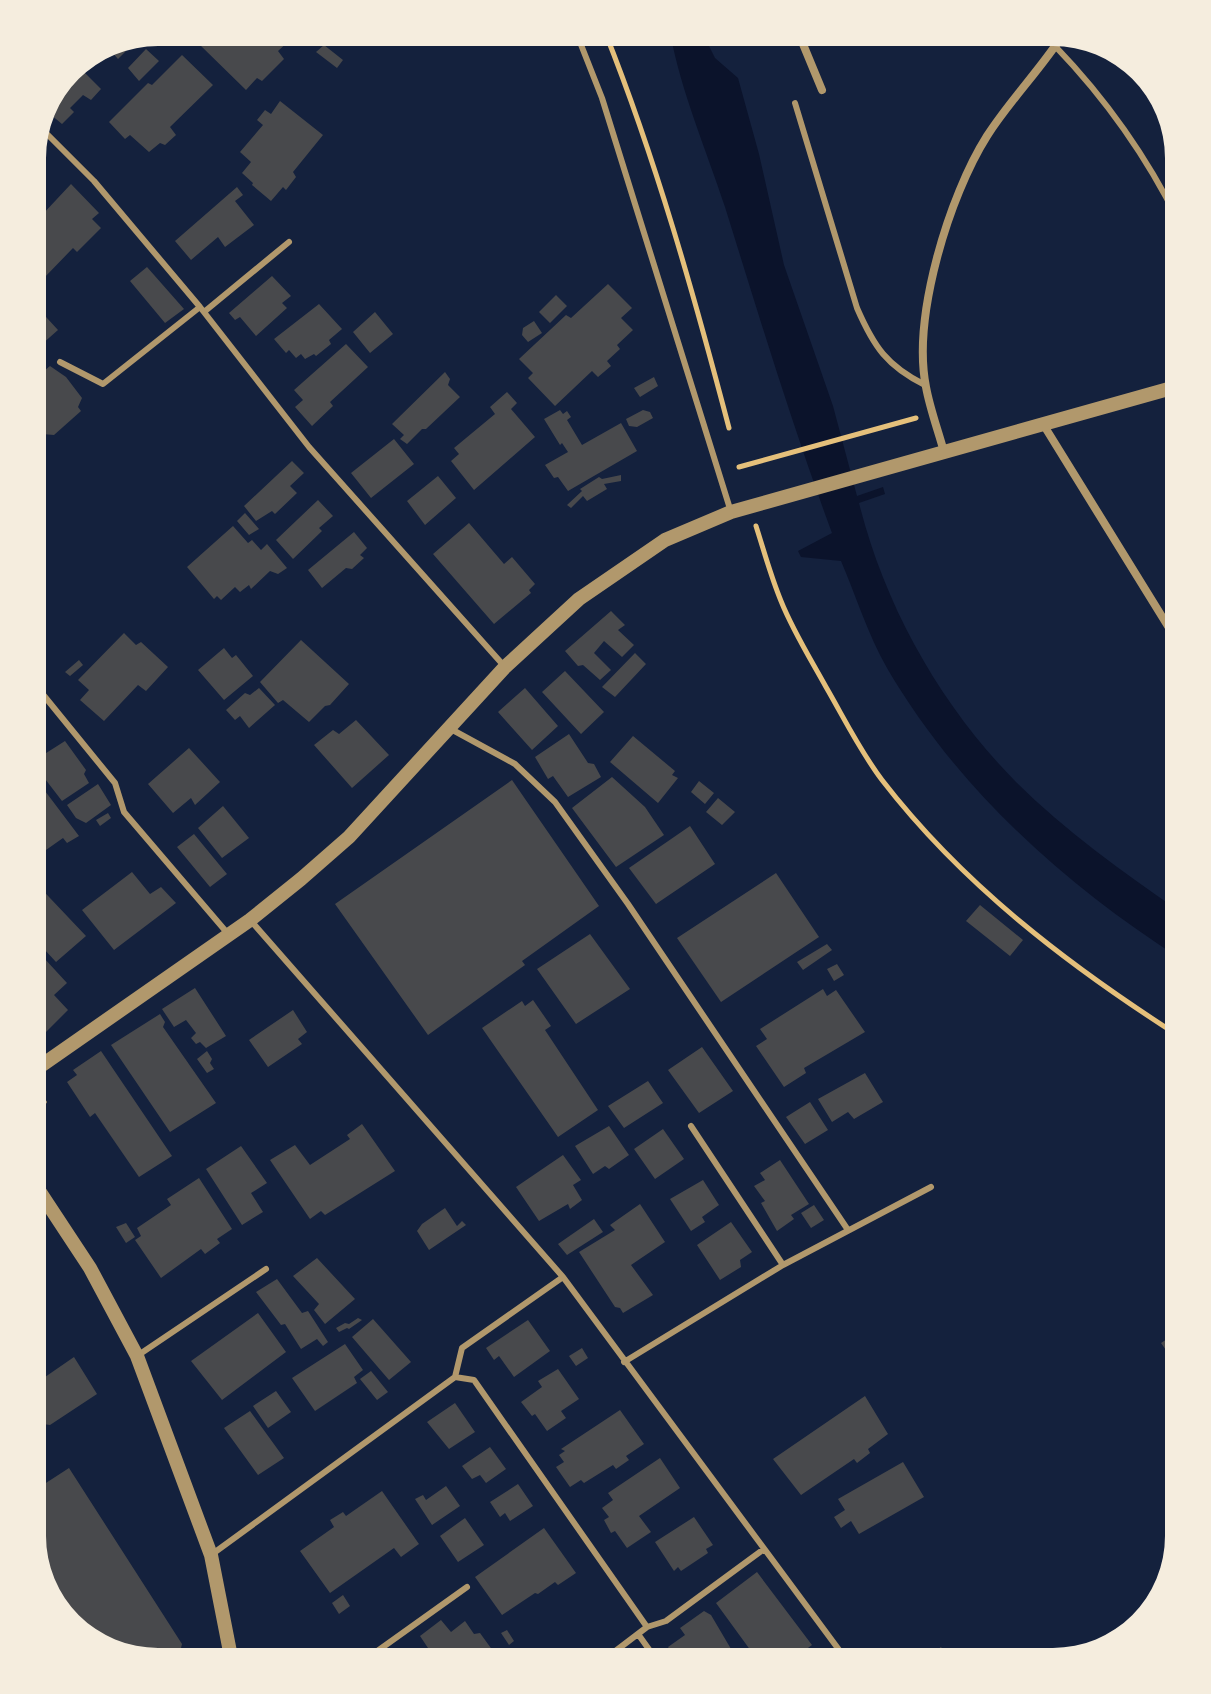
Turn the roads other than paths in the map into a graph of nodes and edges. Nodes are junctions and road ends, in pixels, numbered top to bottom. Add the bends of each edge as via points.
1 (582, 46) edge
2 (804, 46) edge
3 (1055, 46) joint
4 (822, 90) dead end
5 (795, 103) dead end
6 (49, 136) edge
7 (1165, 196) edge
8 (289, 242) dead end
9 (202, 310) junction
10 (60, 362) dead end
11 (925, 385) junction
12 (1165, 390) edge
13 (1042, 423) junction
14 (944, 452) junction
15 (731, 512) junction
16 (1165, 621) edge
17 (505, 667) junction
18 (46, 698) edge
19 (449, 728) junction
20 (250, 920) junction
21 (229, 935) junction
22 (46, 1062) edge
23 (691, 1126) dead end
24 (931, 1187) dead end
25 (46, 1201) edge
26 (848, 1230) junction
27 (783, 1265) junction
28 (266, 1269) dead end
29 (563, 1277) junction
30 (137, 1356) junction
31 (624, 1362) junction
32 (455, 1377) junction
33 (764, 1549) junction
34 (211, 1555) junction
35 (467, 1587) dead end
36 (647, 1627) junction
37 (638, 1634) junction
38 (229, 1648) edge
39 (382, 1648) edge
40 (620, 1648) edge
41 (648, 1648) edge
42 (838, 1648) edge

1 - 15 lane
2 - 4 street
3 - 7 lane via 1139,149
3 - 11 street via 987,136 944,230 924,329
5 - 11 lane via 857,308 887,362
6 - 9 lane via 94,181
8 - 9 lane
9 - 10 lane via 103,384
9 - 17 lane via 309,447
11 - 14 street
12 - 13 street
13 - 14 street
13 - 16 street
14 - 15 street
15 - 17 street via 665,540 579,599
17 - 19 street
18 - 21 lane via 115,783 124,812
19 - 20 street via 349,837
19 - 26 lane via 515,764 555,802
20 - 21 street
20 - 29 lane
21 - 22 street
23 - 27 lane
24 - 26 lane
25 - 30 street via 90,1268
26 - 27 lane
27 - 31 lane
28 - 30 lane
29 - 31 lane
29 - 32 lane via 462,1348
30 - 34 street
31 - 33 lane
32 - 34 lane
32 - 36 lane via 474,1380
33 - 36 lane via 666,1621
33 - 42 lane
34 - 38 street
35 - 39 lane
36 - 37 lane
37 - 40 lane
37 - 41 lane

